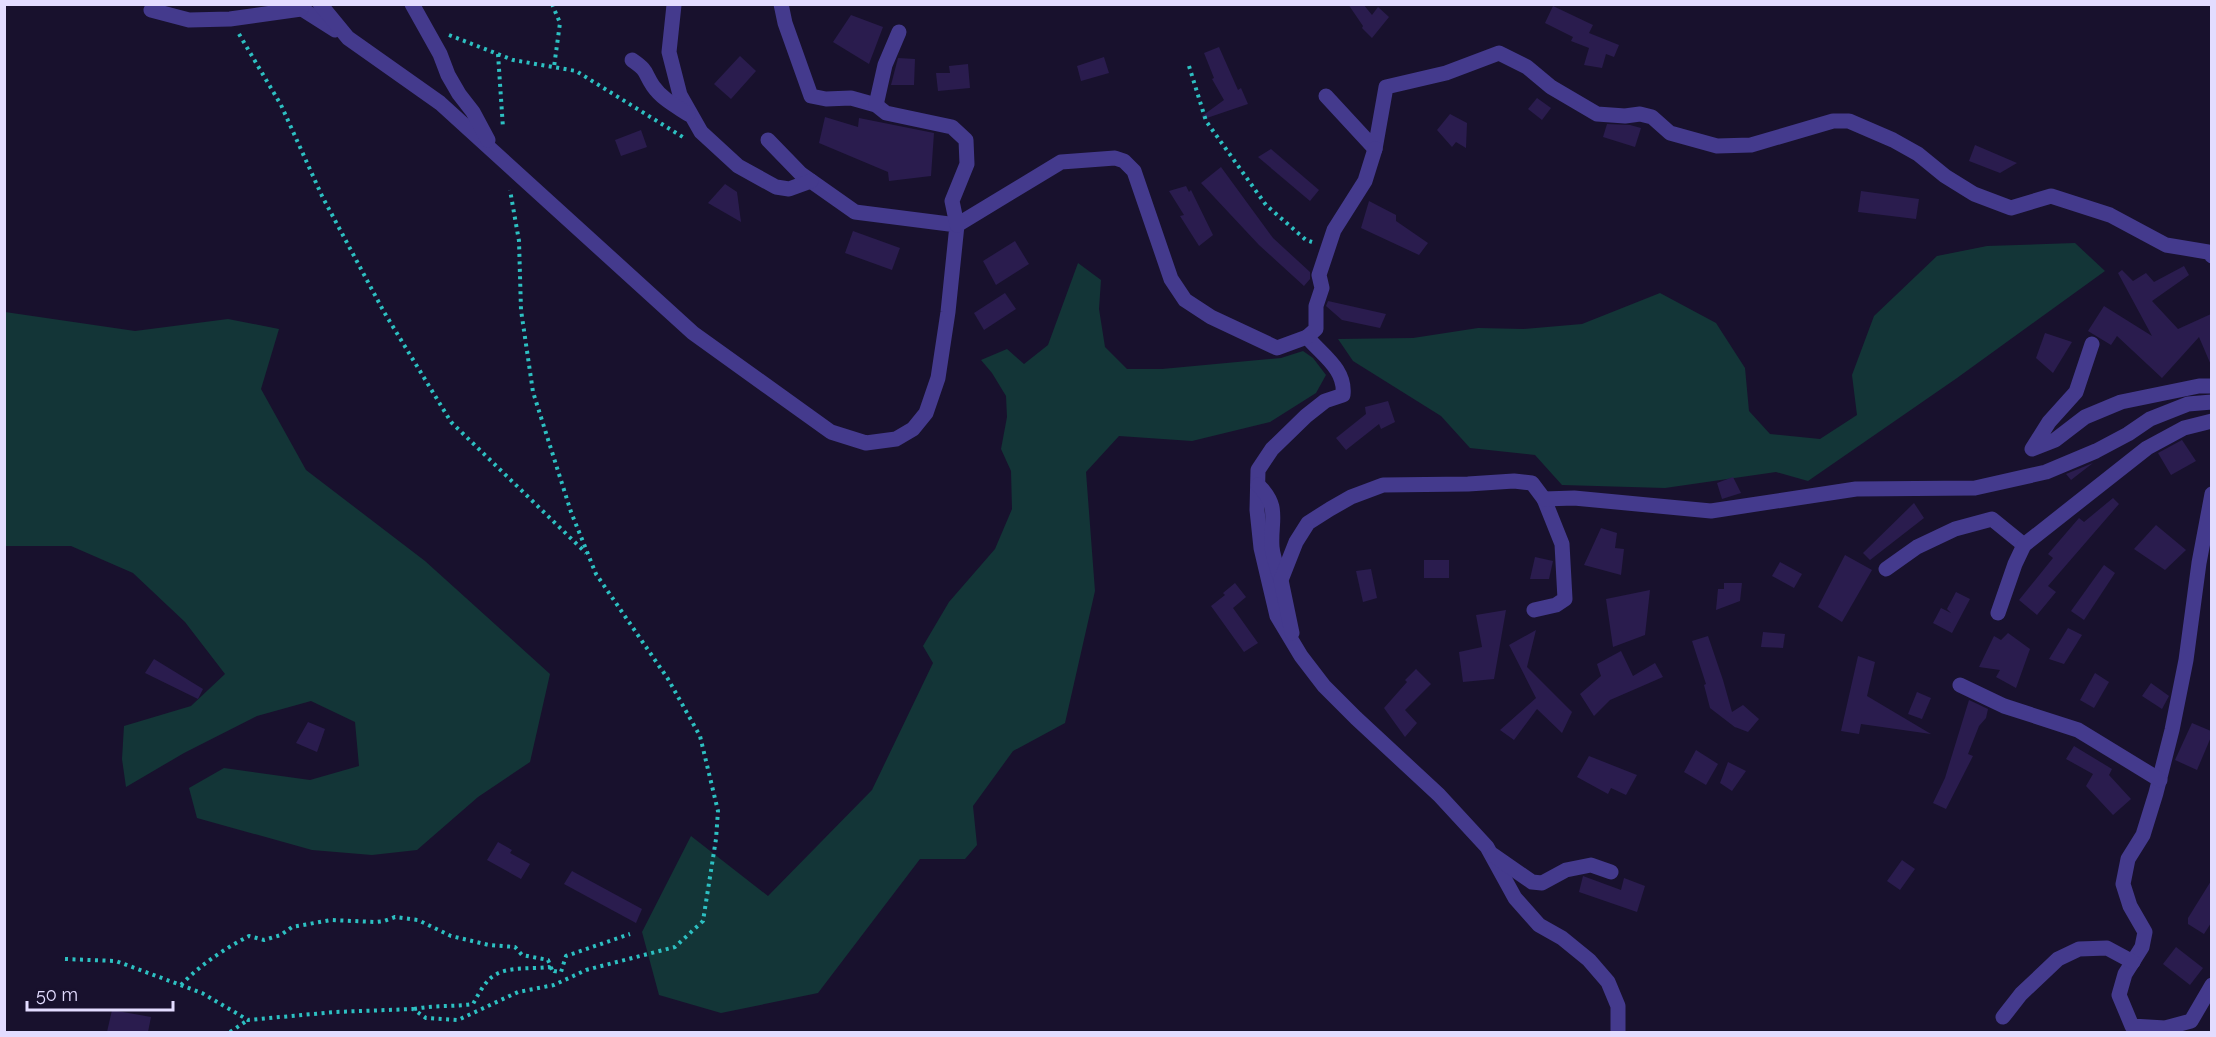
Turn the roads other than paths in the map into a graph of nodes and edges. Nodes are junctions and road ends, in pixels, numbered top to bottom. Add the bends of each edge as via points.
1 (320, 4) edge
2 (412, 4) edge
3 (781, 4) edge
4 (674, 5) edge
5 (297, 7) edge
6 (151, 10) dead end
7 (899, 32) dead end
8 (348, 38) junction
9 (633, 60) dead end
10 (1326, 96) dead end
11 (876, 105) junction
12 (691, 115) junction
13 (768, 140) dead end
14 (1375, 149) junction
15 (494, 151) junction
16 (811, 182) junction
17 (957, 225) junction
18 (2211, 255) edge
19 (1307, 337) junction
20 (2092, 344) dead end
21 (2211, 386) edge
22 (2211, 402) edge
23 (2211, 421) edge
24 (1258, 485) junction
25 (2211, 494) edge
26 (1544, 499) junction
27 (2024, 545) junction
28 (1886, 569) dead end
29 (1281, 580) junction
30 (1534, 610) dead end
31 (1998, 613) dead end
32 (1294, 644) junction
33 (1960, 685) dead end
34 (2160, 780) junction
35 (1491, 854) junction
36 (1611, 872) dead end
37 (2133, 962) junction
38 (2210, 991) edge
39 (2003, 1017) dead end
40 (2144, 1030) edge
41 (1618, 1032) edge

1 - 8 street
2 - 15 street via 448,75
3 - 11 street via 811,96 851,98
4 - 12 street via 669,52 680,95
5 - 6 street via 230,19 189,20
5 - 8 street
7 - 11 street via 885,64
8 - 15 street via 440,103
9 - 12 street via 645,69 664,98
10 - 14 street
11 - 17 street via 886,113 952,127 966,140 967,164 952,201
12 - 16 street via 701,132 738,166 776,187 789,189
13 - 16 street
14 - 18 street via 1386,87 1446,73 1499,52 1597,114 1652,117 1670,133 1717,146 1751,145 1833,121 1849,121 1918,153 1945,176 1983,198 2012,208 2051,196 2110,215 2166,245
14 - 19 street via 1365,181 1334,230 1319,275 1322,288 1316,306 1316,329
15 - 17 street via 693,333 831,432 866,443 896,439 913,429 926,413 938,378
16 - 17 street via 855,212
17 - 19 street via 1061,162 1115,158 1134,171 1171,279 1185,300 1211,317 1277,348
19 - 24 street via 1339,369 1343,395 1324,401 1272,449 1258,471
20 - 21 street via 2076,392 2049,422 2032,449 2055,441 2085,417 2121,402
22 - 26 street via 2188,404 2150,419 2096,451 2046,472 1975,488 1857,489 1711,511 1574,498
23 - 27 street via 2184,428 2147,448
24 - 29 street via 1268,495 1274,516 1272,548
24 - 32 street via 1261,548 1277,616
25 - 34 street via 2186,660
26 - 29 street via 1532,483 1514,481 1383,485 1351,497 1308,523
26 - 30 street via 1562,544 1565,600
27 - 28 street via 1992,519 1955,529 1917,547
27 - 31 street
29 - 32 street
32 - 35 street via 1324,686 1439,795
33 - 34 street via 2004,706 2078,730
34 - 37 street via 2143,835 2128,859 2123,884 2145,932
35 - 36 street via 1532,882 1542,884 1566,870 1591,865
35 - 41 street via 1515,898 1539,925 1589,960 1608,982 1618,1006
37 - 39 street via 2107,948 2079,949 2058,959
37 - 40 street via 2125,974 2120,995 2132,1026
38 - 40 street via 2192,1020

